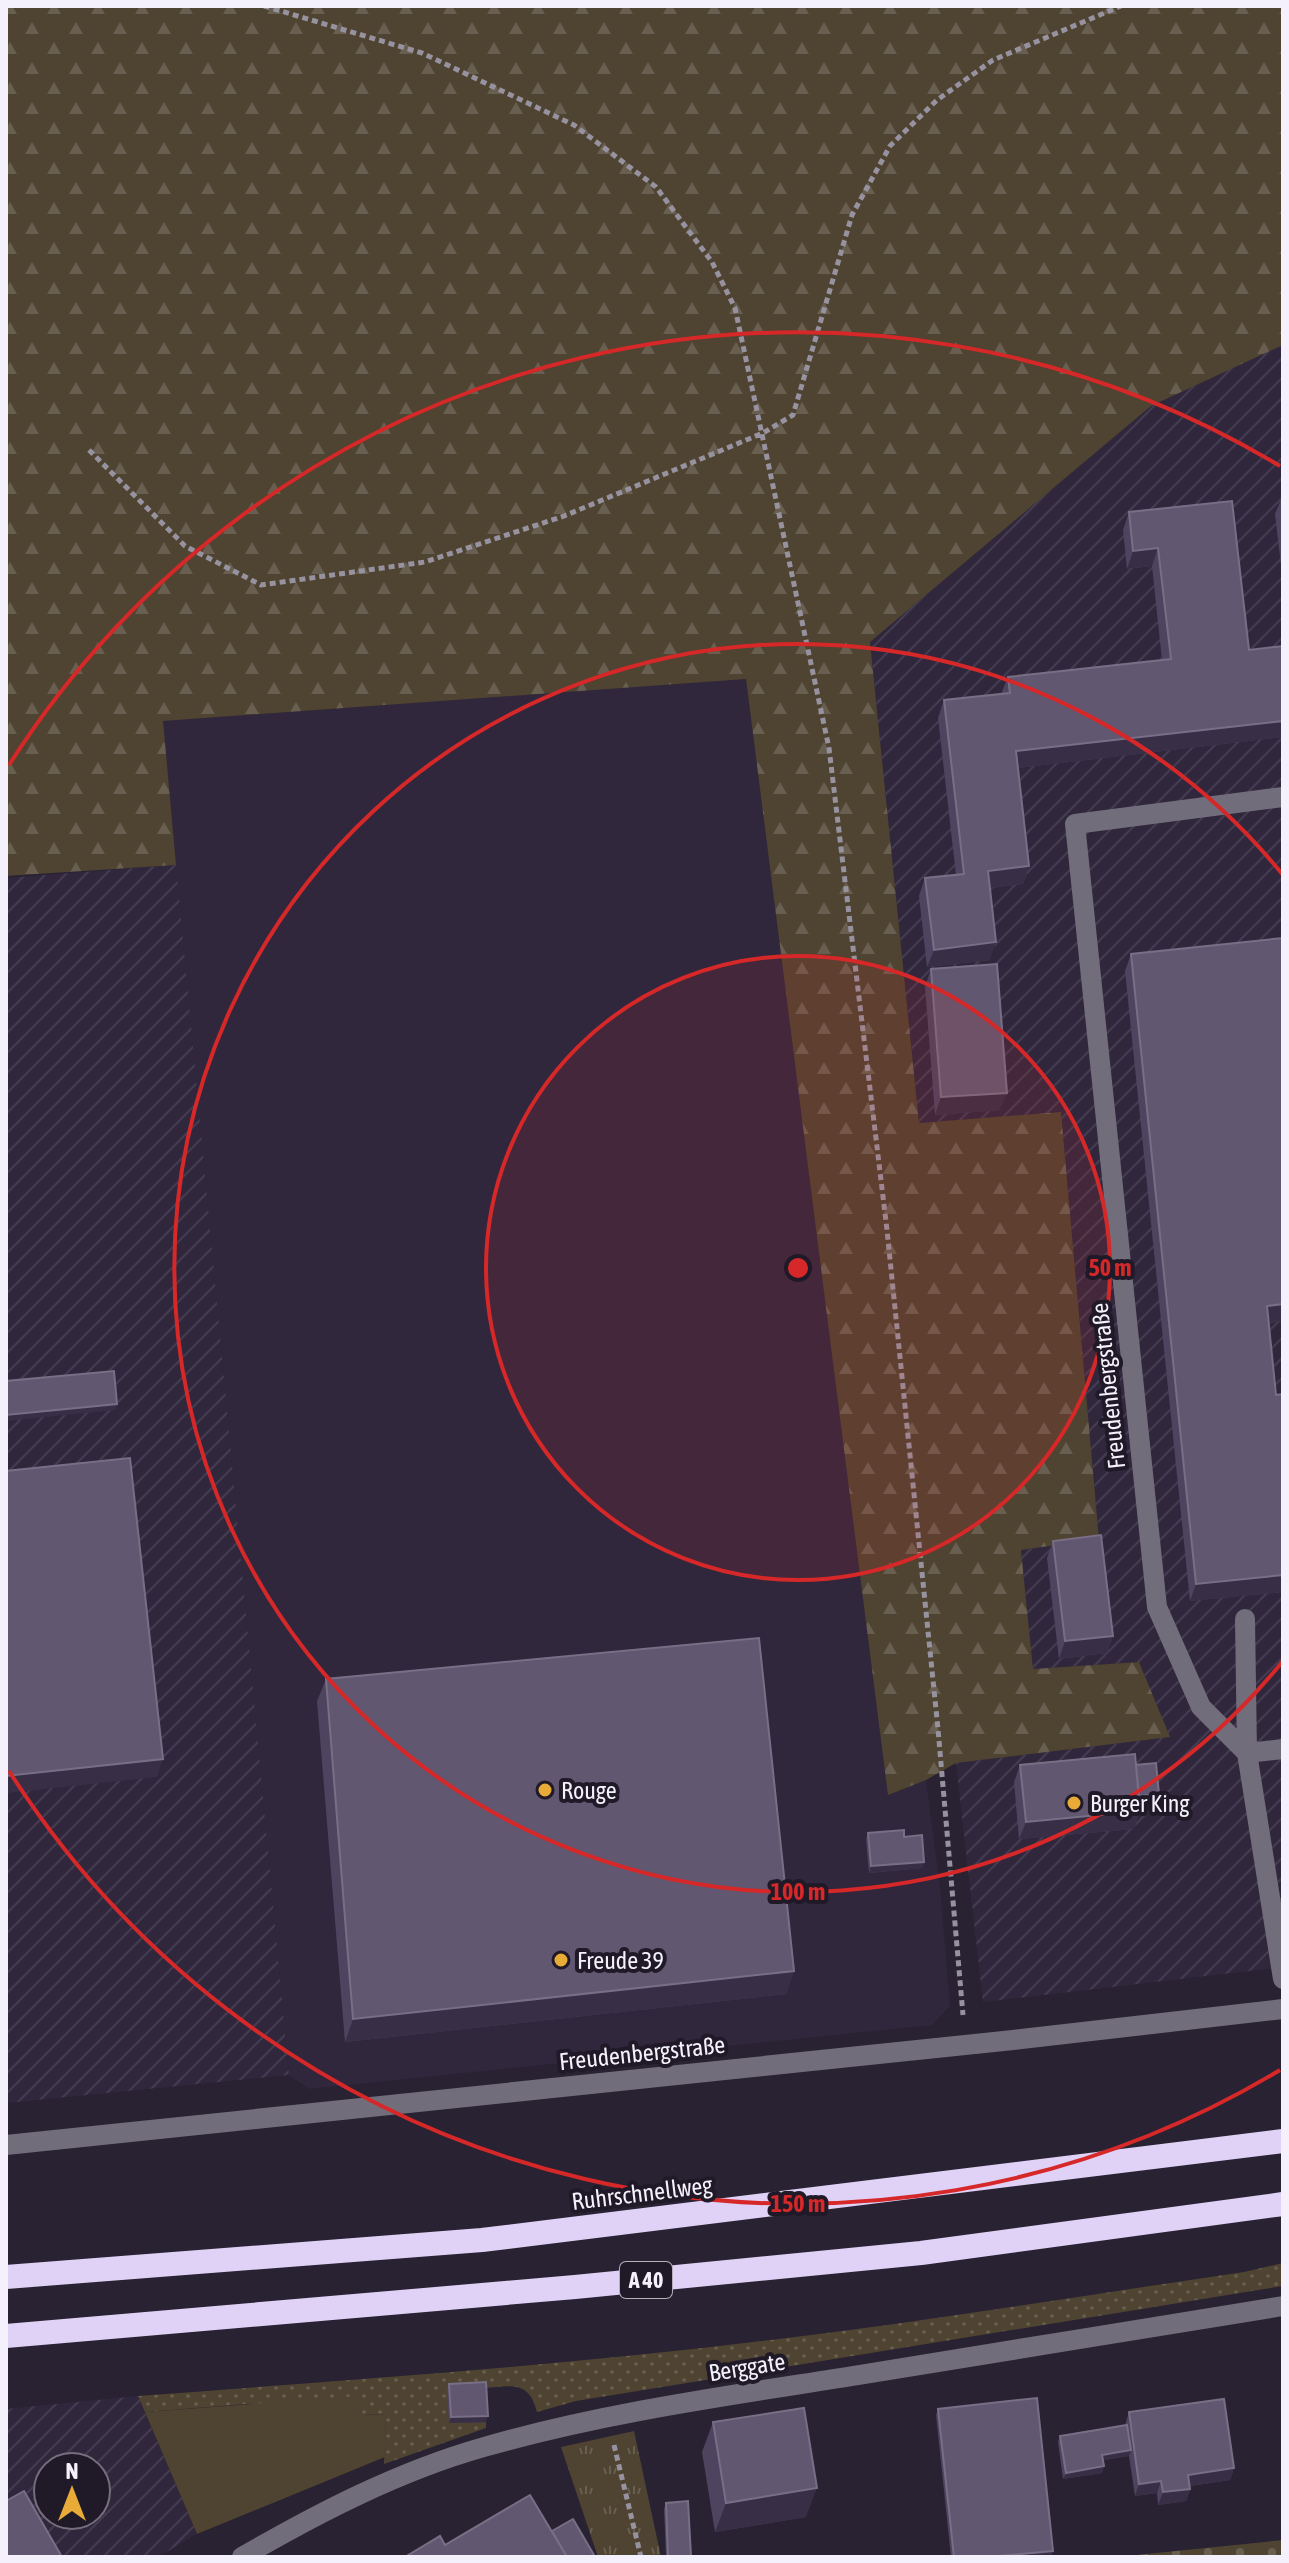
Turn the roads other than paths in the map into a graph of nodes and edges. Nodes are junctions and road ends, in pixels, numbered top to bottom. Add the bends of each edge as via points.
1 (1283, 797) edge
2 (1245, 1619) dead end
3 (1283, 1749) edge
4 (1247, 1753) junction
5 (1283, 1979) edge
6 (1283, 2009) edge
7 (1283, 2141) edge
8 (6, 2145) edge
9 (1283, 2204) edge
10 (6, 2277) edge
11 (1283, 2306) edge
12 (6, 2336) edge
13 (242, 2557) edge

1 - 4 street, Freudenbergstraße via 1075,824 1157,1607 1201,1707
2 - 4 street
3 - 4 street
4 - 5 street
6 - 8 street, Freudenbergstraße
7 - 10 highway, Ruhrschnellweg via 482,2240
9 - 12 highway, A 40 via 921,2253
11 - 13 street, Berggate via 739,2394 483,2447 385,2483

